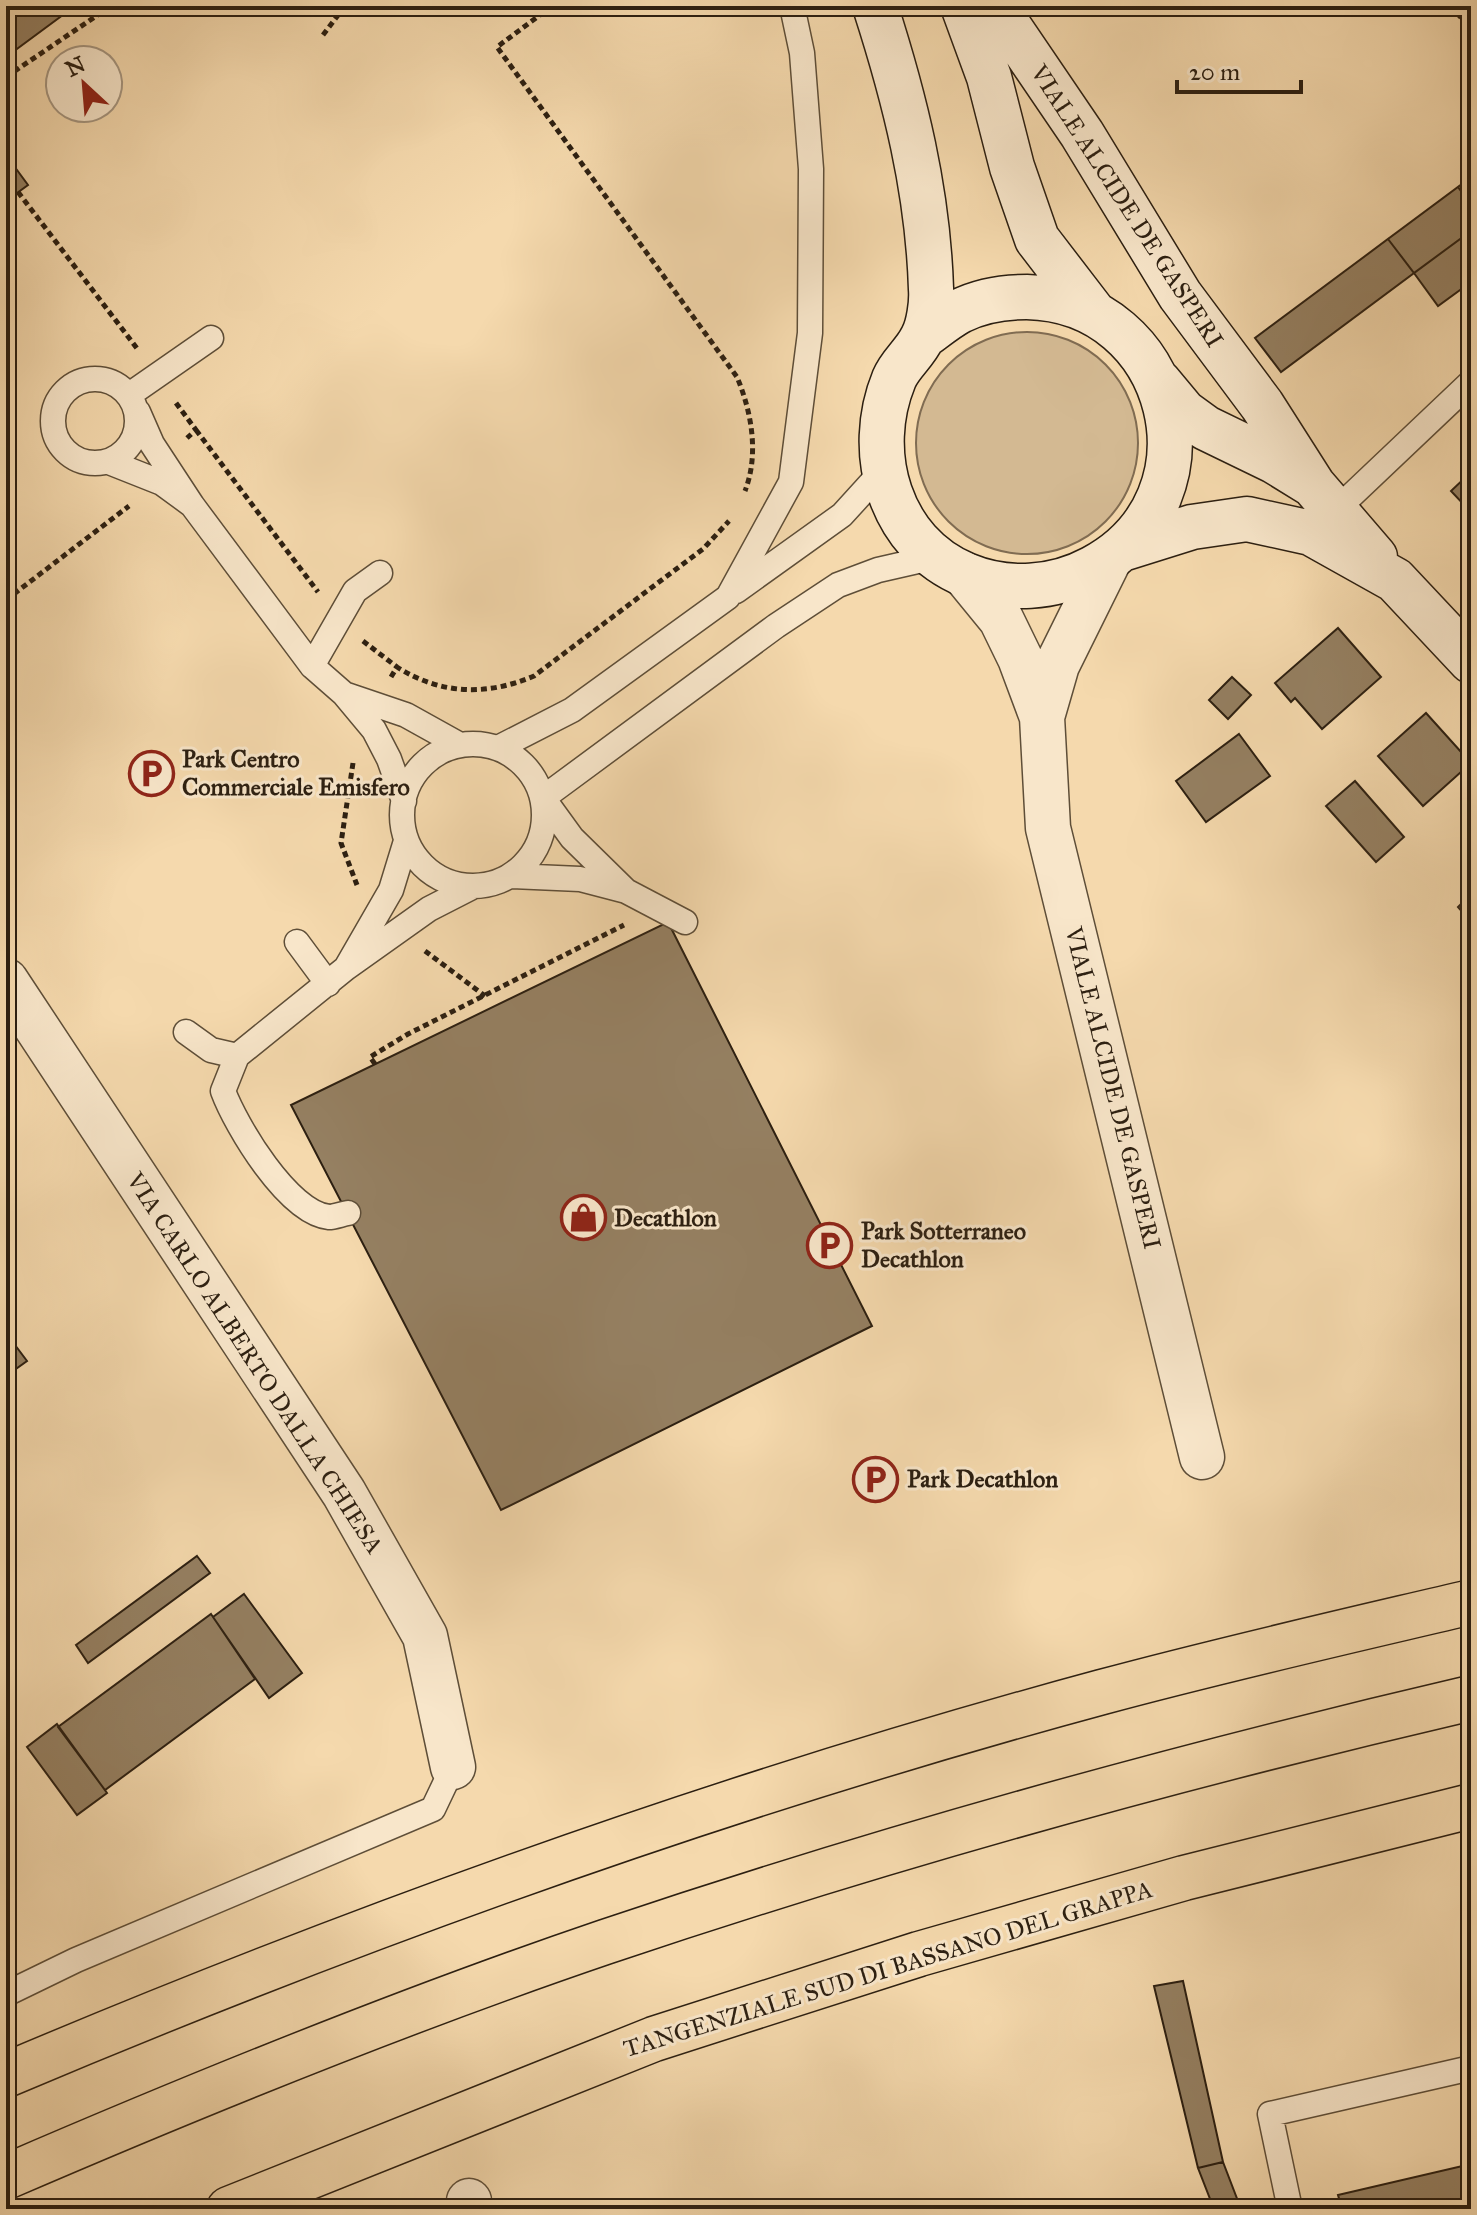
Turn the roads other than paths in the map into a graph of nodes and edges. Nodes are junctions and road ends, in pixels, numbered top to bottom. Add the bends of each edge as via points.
1 (792, 6) edge
2 (875, 6) edge
3 (963, 6) edge
4 (995, 6) edge
5 (1093, 312) junction
6 (924, 336) junction
7 (211, 338) dead end
8 (1159, 382) junction
9 (1471, 382) edge
10 (132, 401) junction
11 (109, 462) junction
12 (882, 471) junction
13 (1324, 498) junction
14 (192, 505) junction
15 (1117, 554) junction
16 (950, 566) junction
17 (380, 573) dead end
18 (1395, 580) junction
19 (728, 597) junction
20 (1471, 661) edge
21 (312, 666) junction
22 (344, 694) junction
23 (1042, 717) junction
24 (460, 745) junction
25 (498, 748) junction
26 (543, 798) junction
27 (404, 801) junction
28 (406, 841) junction
29 (512, 876) junction
30 (470, 888) junction
31 (628, 903) junction
32 (685, 922) dead end
33 (297, 942) dead end
34 (337, 976) junction
35 (6, 981) edge
36 (186, 1032) dead end
37 (237, 1056) junction
38 (348, 1213) dead end
39 (1202, 1457) dead end
40 (1471, 1602) edge
41 (1471, 1698) edge
42 (453, 1767) joint
43 (1471, 1806) edge
44 (6, 1994) edge
45 (1471, 2068) edge
46 (6, 2075) edge
47 (6, 2177) edge
48 (229, 2209) edge
49 (1290, 2209) edge

1 - 19 lane via 802,53 811,169 810,333 791,482
2 - 6 main road, VIALE ALCIDE DE GASPERI via 918,154 932,293
3 - 5 main road, VIALE ALCIDE DE GASPERI via 1037,239
4 - 13 main road, VIALE ALCIDE DE GASPERI via 1082,134 1180,295
5 - 6 main road, VIALE ALCIDE DE GASPERI via 1050,298 1004,297 961,311
5 - 8 main road, VIALE ALCIDE DE GASPERI via 1120,330
6 - 12 main road, VIALE ALCIDE DE GASPERI via 894,376 880,422
7 - 10 lane
8 - 13 main road, VIALE ALCIDE DE GASPERI via 1206,428 1274,461
8 - 15 main road, VIALE ALCIDE DE GASPERI via 1169,416 1170,453 1148,520
9 - 13 lane
10 - 11 lane via 136,434 130,446
10 - 11 lane via 109,381 84,380 72,385 56,405 54,430 68,454 80,461
10 - 14 lane via 152,444
11 - 14 lane via 162,483
12 - 16 main road, VIALE ALCIDE DE GASPERI via 893,504 911,532
12 - 19 lane via 842,515
13 - 18 main road, VIALE ALCIDE DE GASPERI
14 - 21 lane
15 - 16 main road, VIALE ALCIDE DE GASPERI via 1076,578 1039,587 1001,585
15 - 18 main road via 1192,527 1247,519 1311,533
15 - 23 main road, VIALE ALCIDE DE GASPERI via 1057,665
16 - 23 main road, VIALE ALCIDE DE GASPERI via 1001,619
16 - 26 lane via 878,570 838,585
17 - 21 lane via 355,591
18 - 20 main road, VIALE ALCIDE DE GASPERI
19 - 25 lane via 572,710
21 - 22 lane
22 - 24 lane via 406,715
22 - 27 lane via 374,730
23 - 39 main road, VIALE ALCIDE DE GASPERI via 1048,828
24 - 25 lane
24 - 27 lane via 423,765
25 - 26 lane via 527,768
26 - 29 lane via 544,829
26 - 31 lane
27 - 28 lane
28 - 30 lane via 432,874
28 - 34 lane via 391,890
29 - 30 lane
29 - 31 lane via 580,879
30 - 34 lane via 429,909
31 - 32 lane
33 - 34 lane
34 - 37 lane
35 - 42 main road, VIA CARLO ALBERTO DALLA CHIESA via 344,1493 425,1636
36 - 37 lane via 211,1050
37 - 38 lane via 223,1091 234,1119 294,1200 328,1217
40 - 46 main road via 1101,1692 738,1800 409,1913
41 - 47 main road via 1076,1797 689,1915 304,2053
42 - 44 lane via 433,1809
43 - 48 main road, TANGENZIALE SUD DI BASSANO DEL GRAPPA via 1184,1878 919,1954 654,2039
45 - 49 lane via 1270,2114

